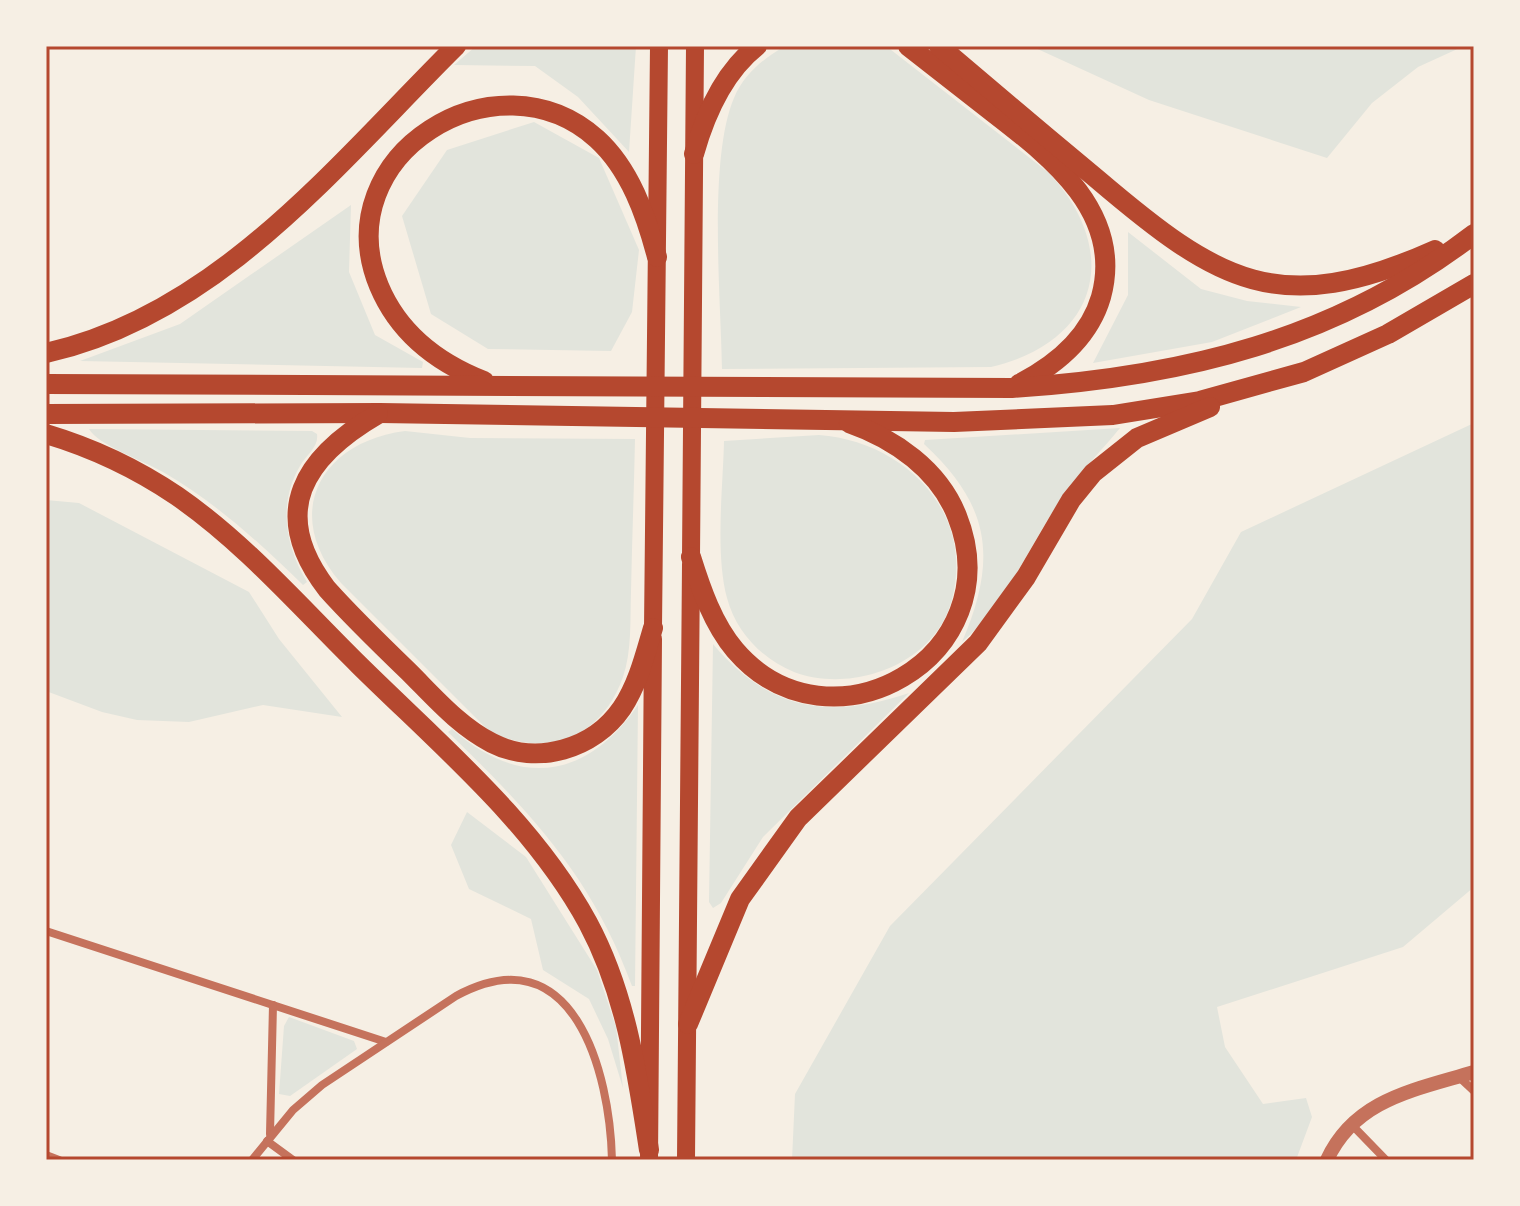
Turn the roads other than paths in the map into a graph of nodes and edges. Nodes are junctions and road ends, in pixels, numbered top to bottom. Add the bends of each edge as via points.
1 (456, 46) edge
2 (659, 46) edge
3 (695, 46) edge
4 (757, 46) edge
5 (908, 46) edge
6 (939, 46) edge
7 (694, 154) junction
8 (1474, 232) edge
9 (657, 257) junction
10 (1474, 284) edge
11 (46, 353) edge
12 (46, 384) edge
13 (496, 385) junction
14 (1012, 388) junction
15 (1252, 388) junction
16 (380, 413) junction
17 (46, 414) edge
18 (838, 418) junction
19 (46, 434) edge
20 (691, 557) junction
21 (653, 628) junction
22 (46, 931) edge
23 (273, 1005) junction
24 (688, 1024) junction
25 (386, 1042) junction
26 (1474, 1072) edge
27 (1459, 1077) junction
28 (1474, 1091) edge
29 (1351, 1123) junction
30 (268, 1138) junction
31 (46, 1155) edge
32 (649, 1155) edge
33 (59, 1160) edge
34 (252, 1160) edge
35 (293, 1160) edge
36 (612, 1160) edge
37 (686, 1160) edge
38 (1327, 1160) edge
39 (1386, 1160) edge

1 - 11 highway via 283,217 209,279 127,326
2 - 9 main road
3 - 7 main road
4 - 7 highway via 721,89
5 - 14 highway via 1060,166 1084,197 1097,226 1104,275 1092,320 1061,357
6 - 8 highway via 1157,230 1203,260 1244,277 1311,286 1355,279
7 - 20 main road
8 - 14 highway via 1367,301 1246,351 1163,371
9 - 13 highway via 642,210 619,166 595,138 564,119 531,109 494,108 455,117 416,139 387,170 374,199 368,245 376,279 391,311 416,341 452,367
9 - 21 main road
10 - 15 highway via 1352,352
12 - 13 highway
13 - 14 highway
15 - 18 highway via 1158,409 1051,420
15 - 24 highway via 1137,438 1081,486 978,643 831,783 777,844 723,932
16 - 17 highway
16 - 18 highway
16 - 21 highway via 328,448 311,470 299,505 300,537 310,565 327,589 466,727 499,747 527,754 579,744 606,727 623,707
18 - 20 highway via 889,441 923,466 946,494 962,529 969,576 963,607 948,637 926,661 884,686 850,695 815,695 778,683 748,663 725,636
19 - 32 highway via 131,468 221,530 529,837 573,896 608,968 631,1043
20 - 24 main road
21 - 32 main road
22 - 23 street
23 - 25 street
23 - 30 street
24 - 37 main road
25 - 30 street via 322,1085
25 - 36 street via 466,990 490,983 517,981 555,996 584,1029 596,1053
26 - 27 street
27 - 28 street
27 - 29 street via 1387,1099
29 - 38 street
29 - 39 street
30 - 34 street
30 - 35 street
31 - 33 street

